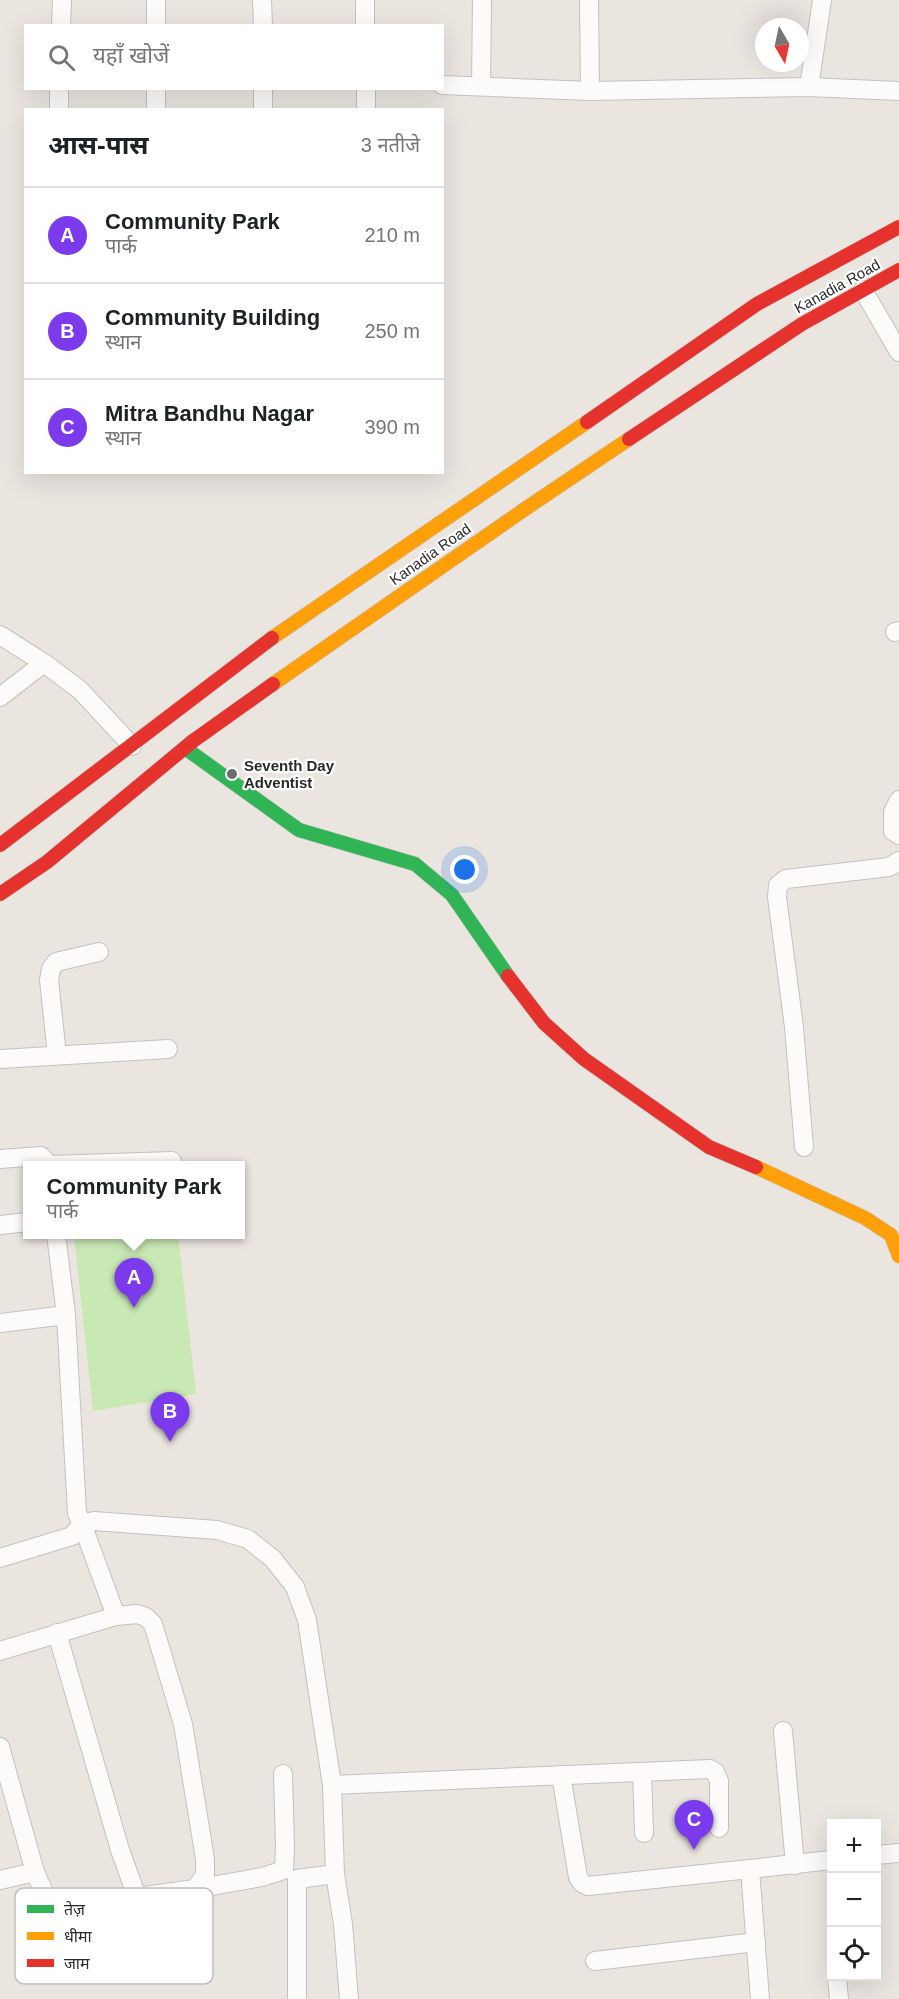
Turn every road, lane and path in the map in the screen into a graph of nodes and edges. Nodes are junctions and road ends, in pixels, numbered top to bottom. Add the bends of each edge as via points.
1 (62, 0) edge
2 (156, 0) edge
3 (262, 0) edge
4 (365, 0) edge
5 (482, 0) edge
6 (590, 0) edge
7 (822, 0) edge
8 (61, 24) edge
9 (156, 24) edge
10 (262, 24) edge
11 (365, 24) edge
12 (444, 85) edge
13 (481, 86) junction
14 (810, 87) junction
15 (59, 90) edge
16 (156, 90) edge
17 (263, 90) edge
18 (366, 90) edge
19 (590, 91) junction
20 (899, 91) edge
21 (58, 108) edge
22 (156, 108) edge
23 (263, 108) edge
24 (366, 108) edge
25 (899, 227) edge
26 (899, 270) edge
27 (863, 290) junction
28 (899, 352) edge
29 (515, 494) junction
30 (0, 635) edge
31 (44, 663) junction
32 (0, 697) edge
33 (132, 746) junction
34 (185, 748) junction
35 (899, 800) edge
36 (899, 835) edge
37 (0, 846) edge
38 (899, 861) edge
39 (0, 894) edge
40 (99, 952) dead end
41 (168, 1049) dead end
42 (57, 1055) junction
43 (0, 1059) edge
44 (804, 1147) dead end
45 (0, 1159) edge
46 (46, 1161) edge
47 (23, 1222) edge
48 (0, 1225) edge
49 (57, 1239) edge
50 (899, 1256) edge
51 (66, 1315) junction
52 (0, 1323) edge
53 (82, 1524) junction
54 (0, 1558) edge
55 (116, 1616) junction
56 (57, 1633) junction
57 (0, 1651) edge
58 (783, 1731) dead end
59 (0, 1747) edge
60 (642, 1772) junction
61 (283, 1774) dead end
62 (561, 1775) junction
63 (332, 1785) junction
64 (718, 1828) dead end
65 (644, 1833) dead end
66 (899, 1853) edge
67 (881, 1855) edge
68 (827, 1861) edge
69 (795, 1865) junction
70 (750, 1869) junction
71 (35, 1872) junction
72 (335, 1874) junction
73 (0, 1880) edge
74 (43, 1888) edge
75 (134, 1888) edge
76 (196, 1888) edge
77 (201, 1888) edge
78 (756, 1942) junction
79 (595, 1961) dead end
80 (837, 1981) edge
81 (297, 1999) edge
82 (350, 1999) edge
83 (760, 1999) edge
84 (839, 1999) edge

1 - 8 street
2 - 9 street
3 - 10 street
4 - 11 street
5 - 13 street
6 - 19 street
7 - 14 street
12 - 13 street
13 - 19 street
14 - 19 street
14 - 20 street
15 - 21 street
16 - 22 street
17 - 23 street
18 - 24 street
25 - 29 main road, Kanadia Road via 820,275 758,304
26 - 27 main road, Kanadia Road
27 - 28 street
27 - 29 main road, Kanadia Road via 834,299 802,324
29 - 33 main road, Kanadia Road via 426,531 277,635
29 - 34 main road, Kanadia Road via 359,623
30 - 31 street
31 - 32 street
31 - 33 street via 80,690
33 - 37 main road, Kanadia Road
34 - 39 main road, Kanadia Road via 47,862
34 - 50 main road via 299,830 415,864 452,895 515,987 544,1023 584,1059 709,1147 865,1218 891,1235
35 - 36 street via 893,812 893,831
38 - 44 street via 889,867 786,879 778,885
40 - 42 street via 56,962 51,969
41 - 42 street
42 - 43 street
45 - 46 street via 41,1156
47 - 48 street
49 - 51 street
51 - 52 street
51 - 53 street via 76,1513
53 - 54 street via 72,1536
53 - 55 street
53 - 63 street via 94,1521 217,1530 248,1539 273,1559 295,1587 307,1620
55 - 56 street
55 - 76 street via 137,1614 153,1624 183,1724 205,1859 205,1875
56 - 57 street
56 - 75 street
58 - 69 street
59 - 71 street
60 - 62 street
60 - 64 street via 716,1772
60 - 65 street
61 - 77 street via 284,1870
62 - 63 street
62 - 70 street via 578,1877 588,1886
63 - 72 street
66 - 67 street
68 - 69 street
69 - 70 street
70 - 78 street
71 - 73 street
71 - 74 street
72 - 81 street via 297,1879
72 - 82 street
78 - 79 street
78 - 83 street
80 - 84 street

